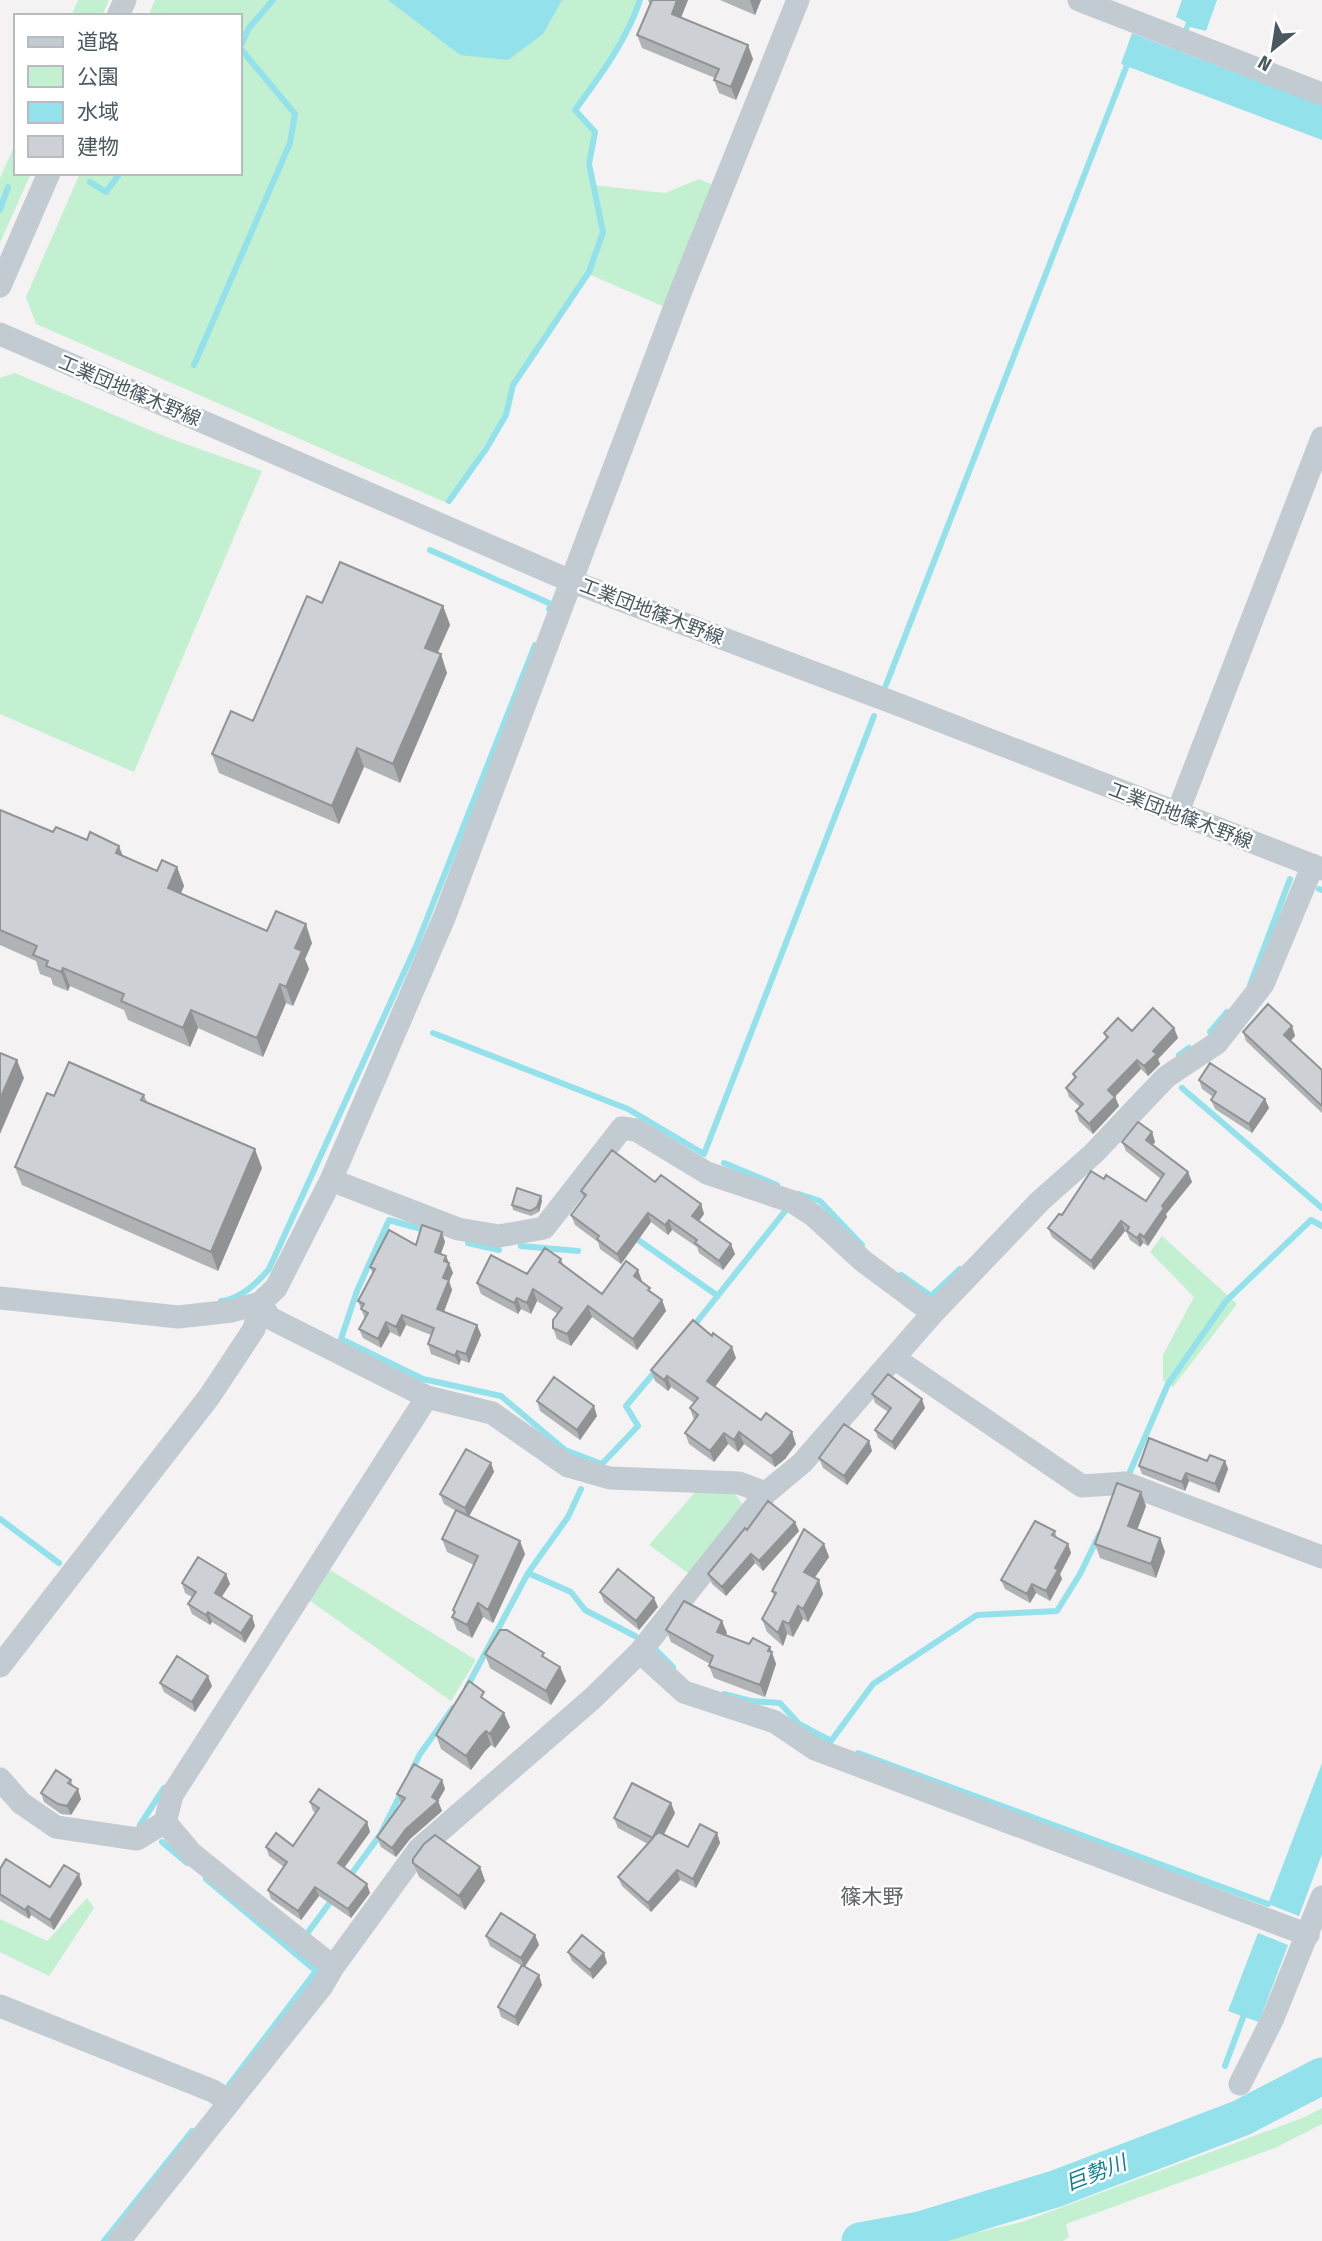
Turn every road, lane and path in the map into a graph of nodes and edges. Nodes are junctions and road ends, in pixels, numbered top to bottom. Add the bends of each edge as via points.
1 (798, 0) edge
2 (1079, 0) edge
3 (1322, 94) edge
4 (48, 175) edge
5 (0, 286) edge
6 (0, 334) edge
7 (1322, 438) edge
8 (573, 582) junction
9 (1177, 814) junction
10 (1317, 867) edge
11 (331, 1180) junction
12 (0, 1298) edge
13 (260, 1303) junction
14 (933, 1313) junction
15 (894, 1358) junction
16 (427, 1397) junction
17 (766, 1493) junction
18 (1322, 1557) edge
19 (640, 1652) junction
20 (0, 1666) edge
21 (0, 1779) edge
22 (165, 1822) junction
23 (1322, 1897) edge
24 (1308, 1935) junction
25 (333, 1967) junction
26 (0, 2006) edge
27 (1240, 2084) dead end
28 (230, 2102) junction
29 (120, 2241) edge

1 - 8 street via 682,288
2 - 3 street
4 - 5 street
6 - 8 street, 工業団地篠木野線
7 - 9 street
8 - 9 street, 工業団地篠木野線
8 - 11 street via 444,918
9 - 10 street, 工業団地篠木野線
10 - 14 street via 1263,984 1217,1043 1166,1077
11 - 13 street via 276,1288
11 - 14 street via 458,1229 499,1236 544,1228 622,1128 636,1129 707,1173 793,1202 813,1214 863,1261
12 - 13 street via 178,1317
13 - 16 street via 270,1318
13 - 20 street via 254,1329 209,1397
14 - 15 street
15 - 17 street via 802,1463
15 - 18 street via 1082,1486 1125,1483
16 - 17 street via 492,1413 568,1466 610,1478 739,1483
16 - 22 street via 172,1795
17 - 19 street
19 - 24 street via 684,1692 775,1722 816,1749
19 - 25 street via 419,1849
21 - 22 street via 21,1803 56,1827 137,1839
22 - 25 street via 191,1853
23 - 24 street
24 - 27 street
25 - 28 street
26 - 28 street via 213,2091
28 - 29 street

